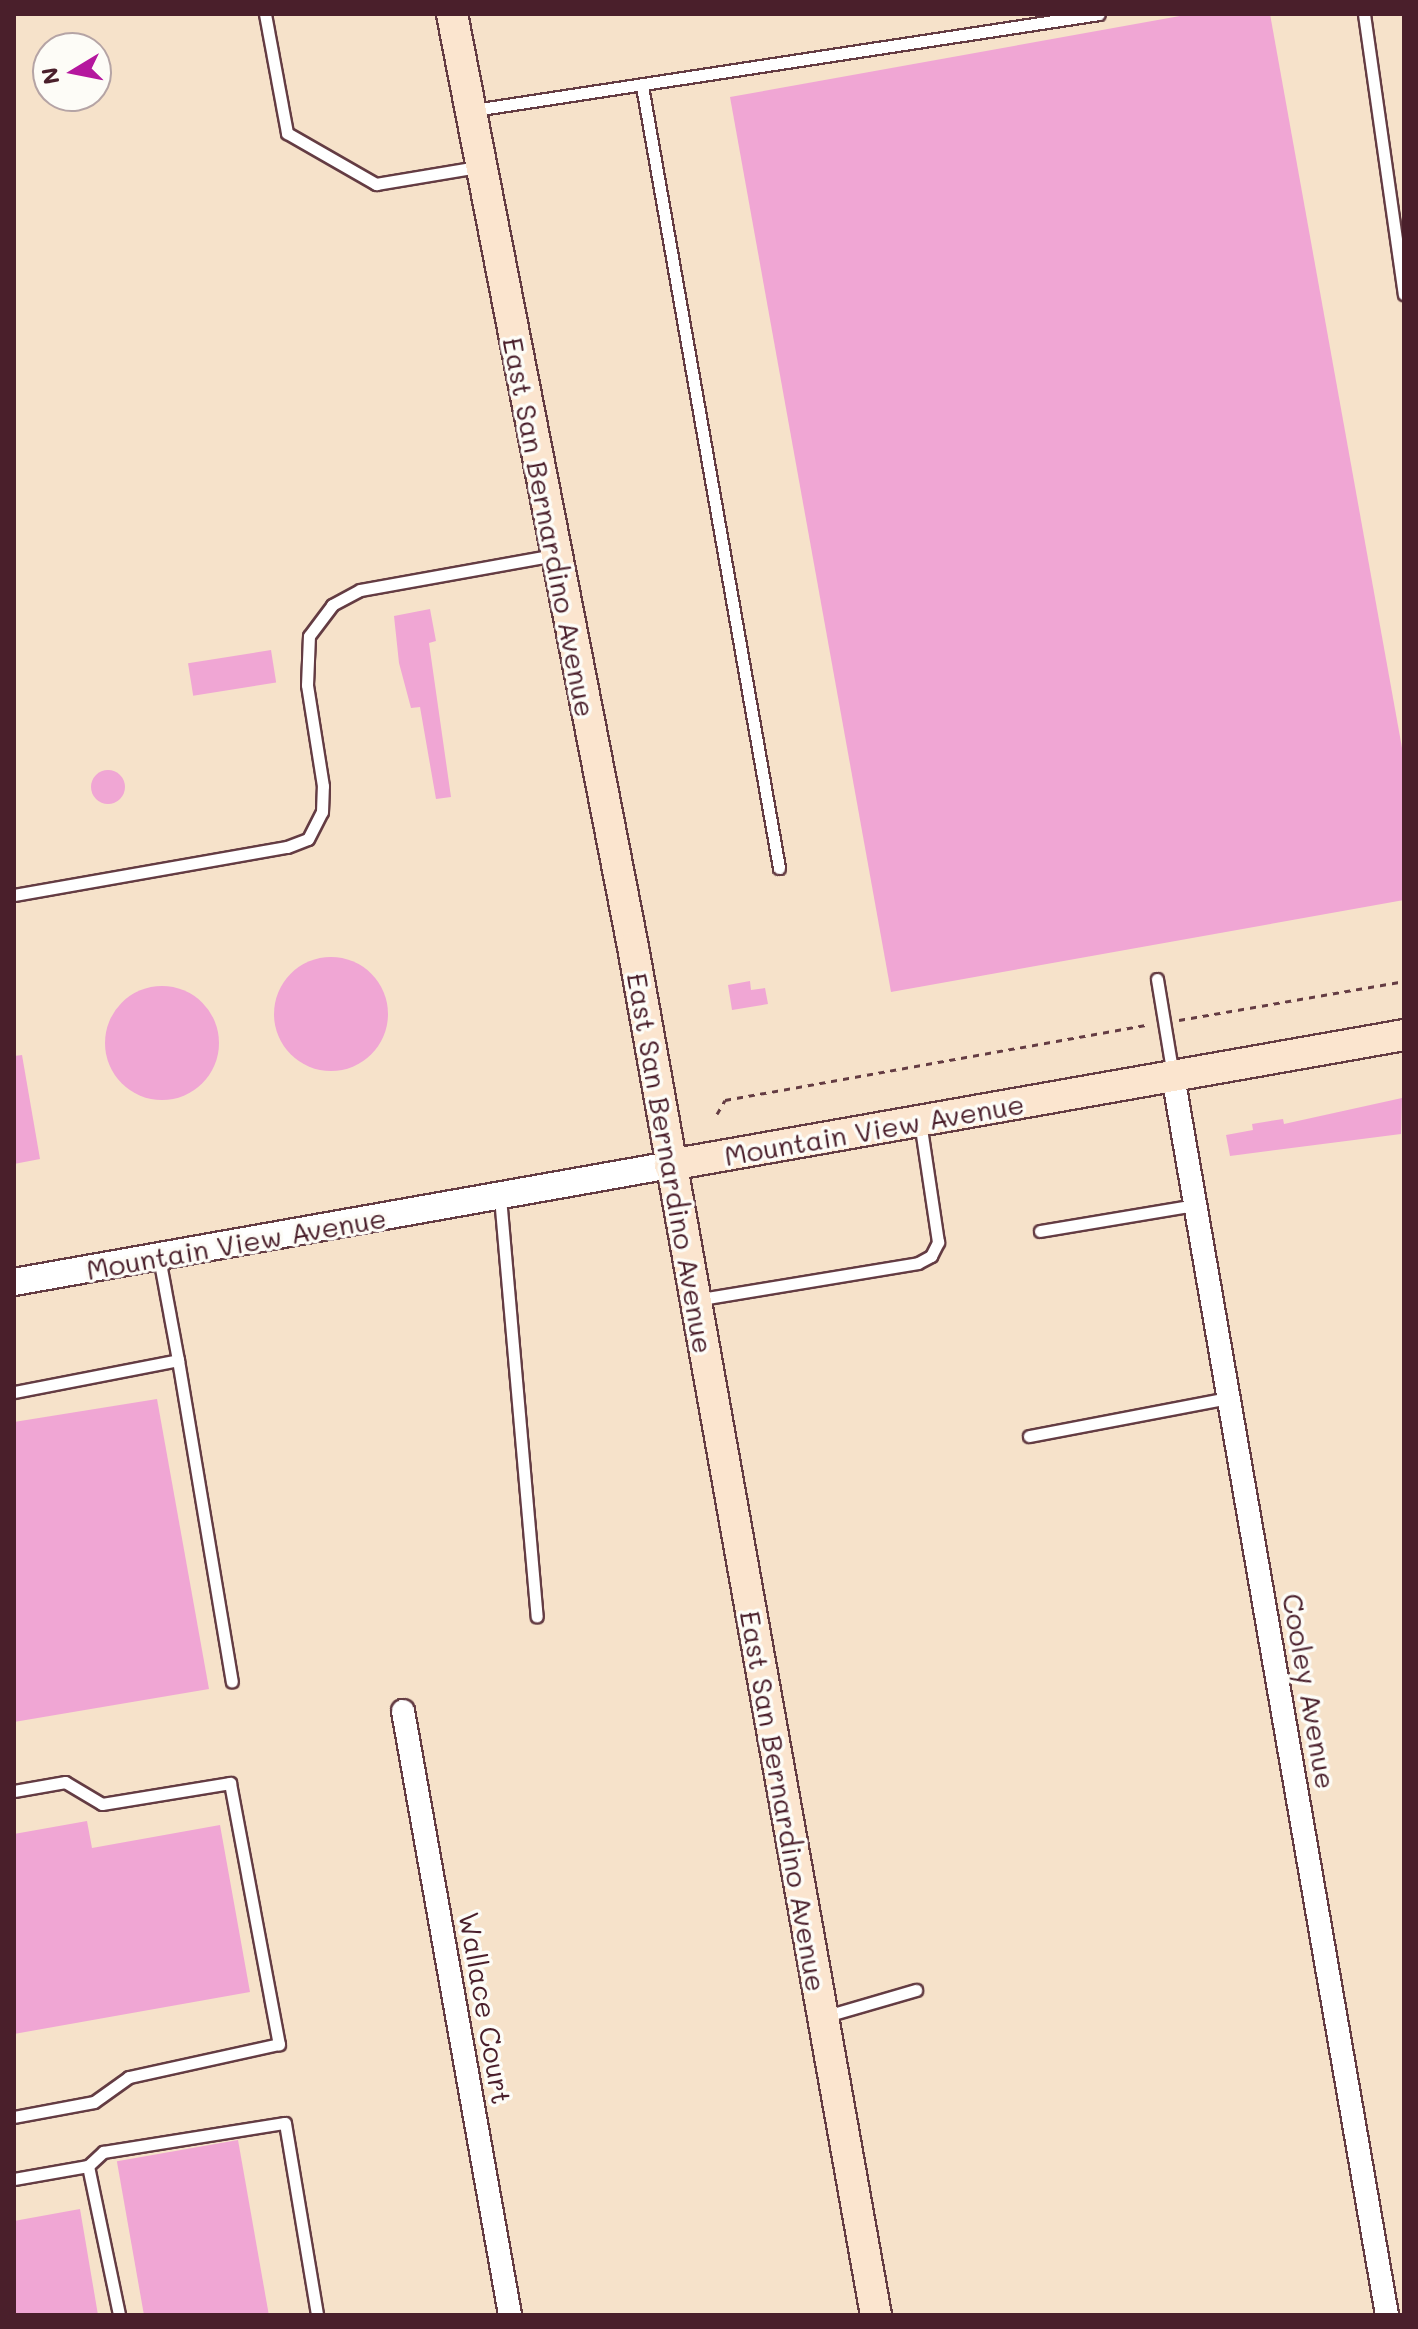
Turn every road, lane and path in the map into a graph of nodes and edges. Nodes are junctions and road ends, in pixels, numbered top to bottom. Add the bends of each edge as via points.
1 (265, 14) edge
2 (452, 14) edge
3 (1099, 14) edge
4 (1364, 14) edge
5 (642, 86) junction
6 (469, 111) junction
7 (480, 167) junction
8 (1404, 294) edge
9 (555, 555) junction
10 (779, 868) dead end
11 (14, 895) edge
12 (1157, 979) dead end
13 (1404, 981) edge
14 (1164, 1022) junction
15 (1404, 1035) edge
16 (1173, 1076) junction
17 (717, 1114) dead end
18 (920, 1119) junction
19 (670, 1165) junction
20 (500, 1197) junction
21 (1195, 1205) junction
22 (1040, 1231) dead end
23 (159, 1256) junction
24 (14, 1282) edge
25 (695, 1301) junction
26 (178, 1360) junction
27 (14, 1392) edge
28 (1229, 1398) junction
29 (1029, 1436) dead end
30 (537, 1616) dead end
31 (232, 1681) dead end
32 (403, 1711) dead end
33 (14, 1791) edge
34 (916, 1990) dead end
35 (823, 2017) junction
36 (14, 2117) edge
37 (88, 2166) junction
38 (14, 2179) edge
39 (119, 2315) edge
40 (317, 2315) edge
41 (510, 2315) edge
42 (876, 2315) edge
43 (1387, 2315) edge

1 - 7 lane via 287,133 376,184
2 - 6 main road, East San Bernardino Avenue
3 - 5 lane
4 - 8 lane
5 - 6 lane
5 - 10 lane
6 - 7 main road, East San Bernardino Avenue
7 - 9 main road, East San Bernardino Avenue
9 - 11 lane via 360,590 332,605 309,636 307,685 323,786 322,812 308,839
9 - 19 main road, East San Bernardino Avenue
12 - 14 lane
13 - 14 path
14 - 16 lane
14 - 17 path via 725,1100
15 - 16 main road, Mountain View Avenue
16 - 18 main road, Mountain View Avenue
16 - 21 street, Cooley Avenue
18 - 19 main road, Mountain View Avenue
18 - 25 lane via 938,1242 931,1256 918,1263
19 - 20 street, Mountain View Avenue
19 - 25 main road, East San Bernardino Avenue
20 - 23 street, Mountain View Avenue
20 - 30 lane
21 - 22 lane
21 - 28 street, Cooley Avenue
23 - 24 street, Mountain View Avenue
23 - 26 lane
25 - 35 main road, East San Bernardino Avenue
26 - 27 lane
26 - 31 lane
28 - 29 lane
28 - 43 street, Cooley Avenue
32 - 41 street, Wallace Court
33 - 36 lane via 65,1782 102,1804 230,1783 279,2044 129,2077 94,2102
34 - 35 lane
35 - 42 main road, East San Bernardino Avenue
37 - 38 lane
37 - 39 lane
37 - 40 lane via 103,2152 285,2123

